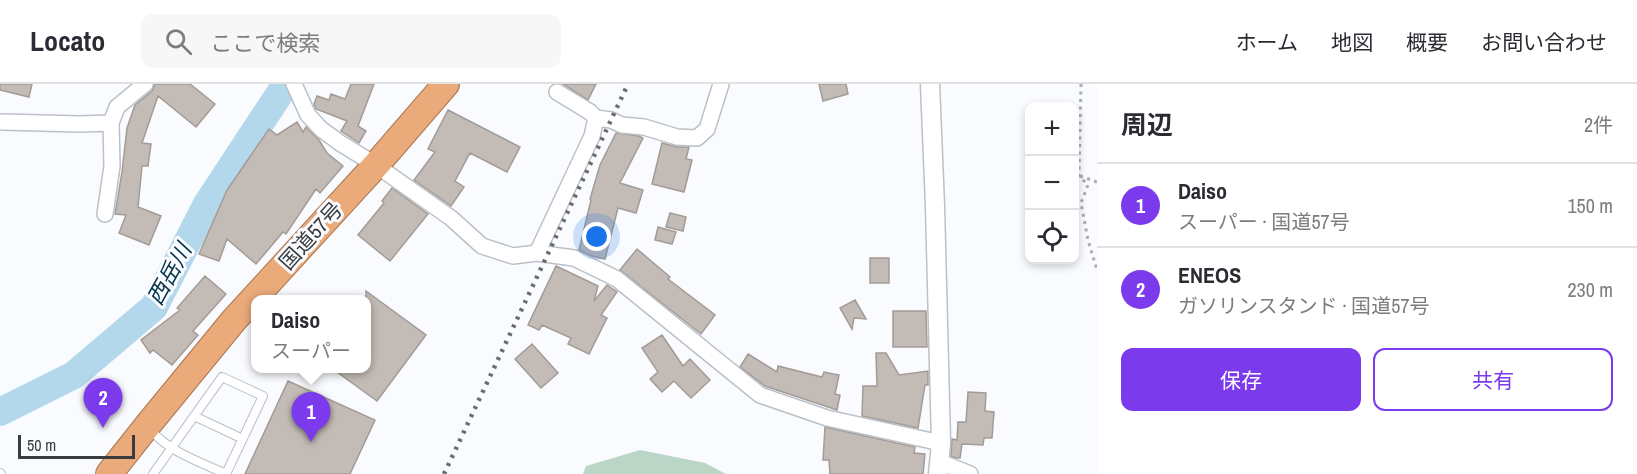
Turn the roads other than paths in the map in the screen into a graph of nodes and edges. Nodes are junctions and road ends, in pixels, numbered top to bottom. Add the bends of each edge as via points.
1 (145, 84) edge
2 (446, 84) edge
3 (721, 84) edge
4 (930, 84) edge
5 (296, 88) edge
6 (557, 92) dead end
7 (596, 118) junction
8 (3, 122) dead end
9 (111, 123) junction
10 (376, 165) junction
11 (105, 214) dead end
12 (537, 253) junction
13 (257, 295) edge
14 (251, 301) edge
15 (194, 416) junction
16 (147, 426) junction
17 (243, 439) junction
18 (941, 443) junction
19 (171, 448) junction
20 (939, 468) edge
21 (109, 474) edge
22 (153, 474) edge
23 (226, 474) edge
24 (970, 474) edge

1 - 9 street via 117,106
2 - 10 highway, 国道57号
3 - 7 street via 707,129 697,138
4 - 18 street
5 - 10 street via 308,115 321,129
6 - 7 street
7 - 12 street via 592,136
8 - 9 street
9 - 11 street via 112,166
10 - 12 street via 451,218 482,246 513,256
10 - 13 highway, 国道57号
12 - 18 street via 574,258 616,279 760,395 827,418
14 - 16 highway, 国道57号
15 - 17 lane
15 - 17 lane via 222,377 262,396
15 - 19 lane
16 - 19 lane
16 - 21 highway, 国道57号
17 - 23 lane
18 - 20 street
19 - 22 lane
19 - 23 lane
20 - 24 street

